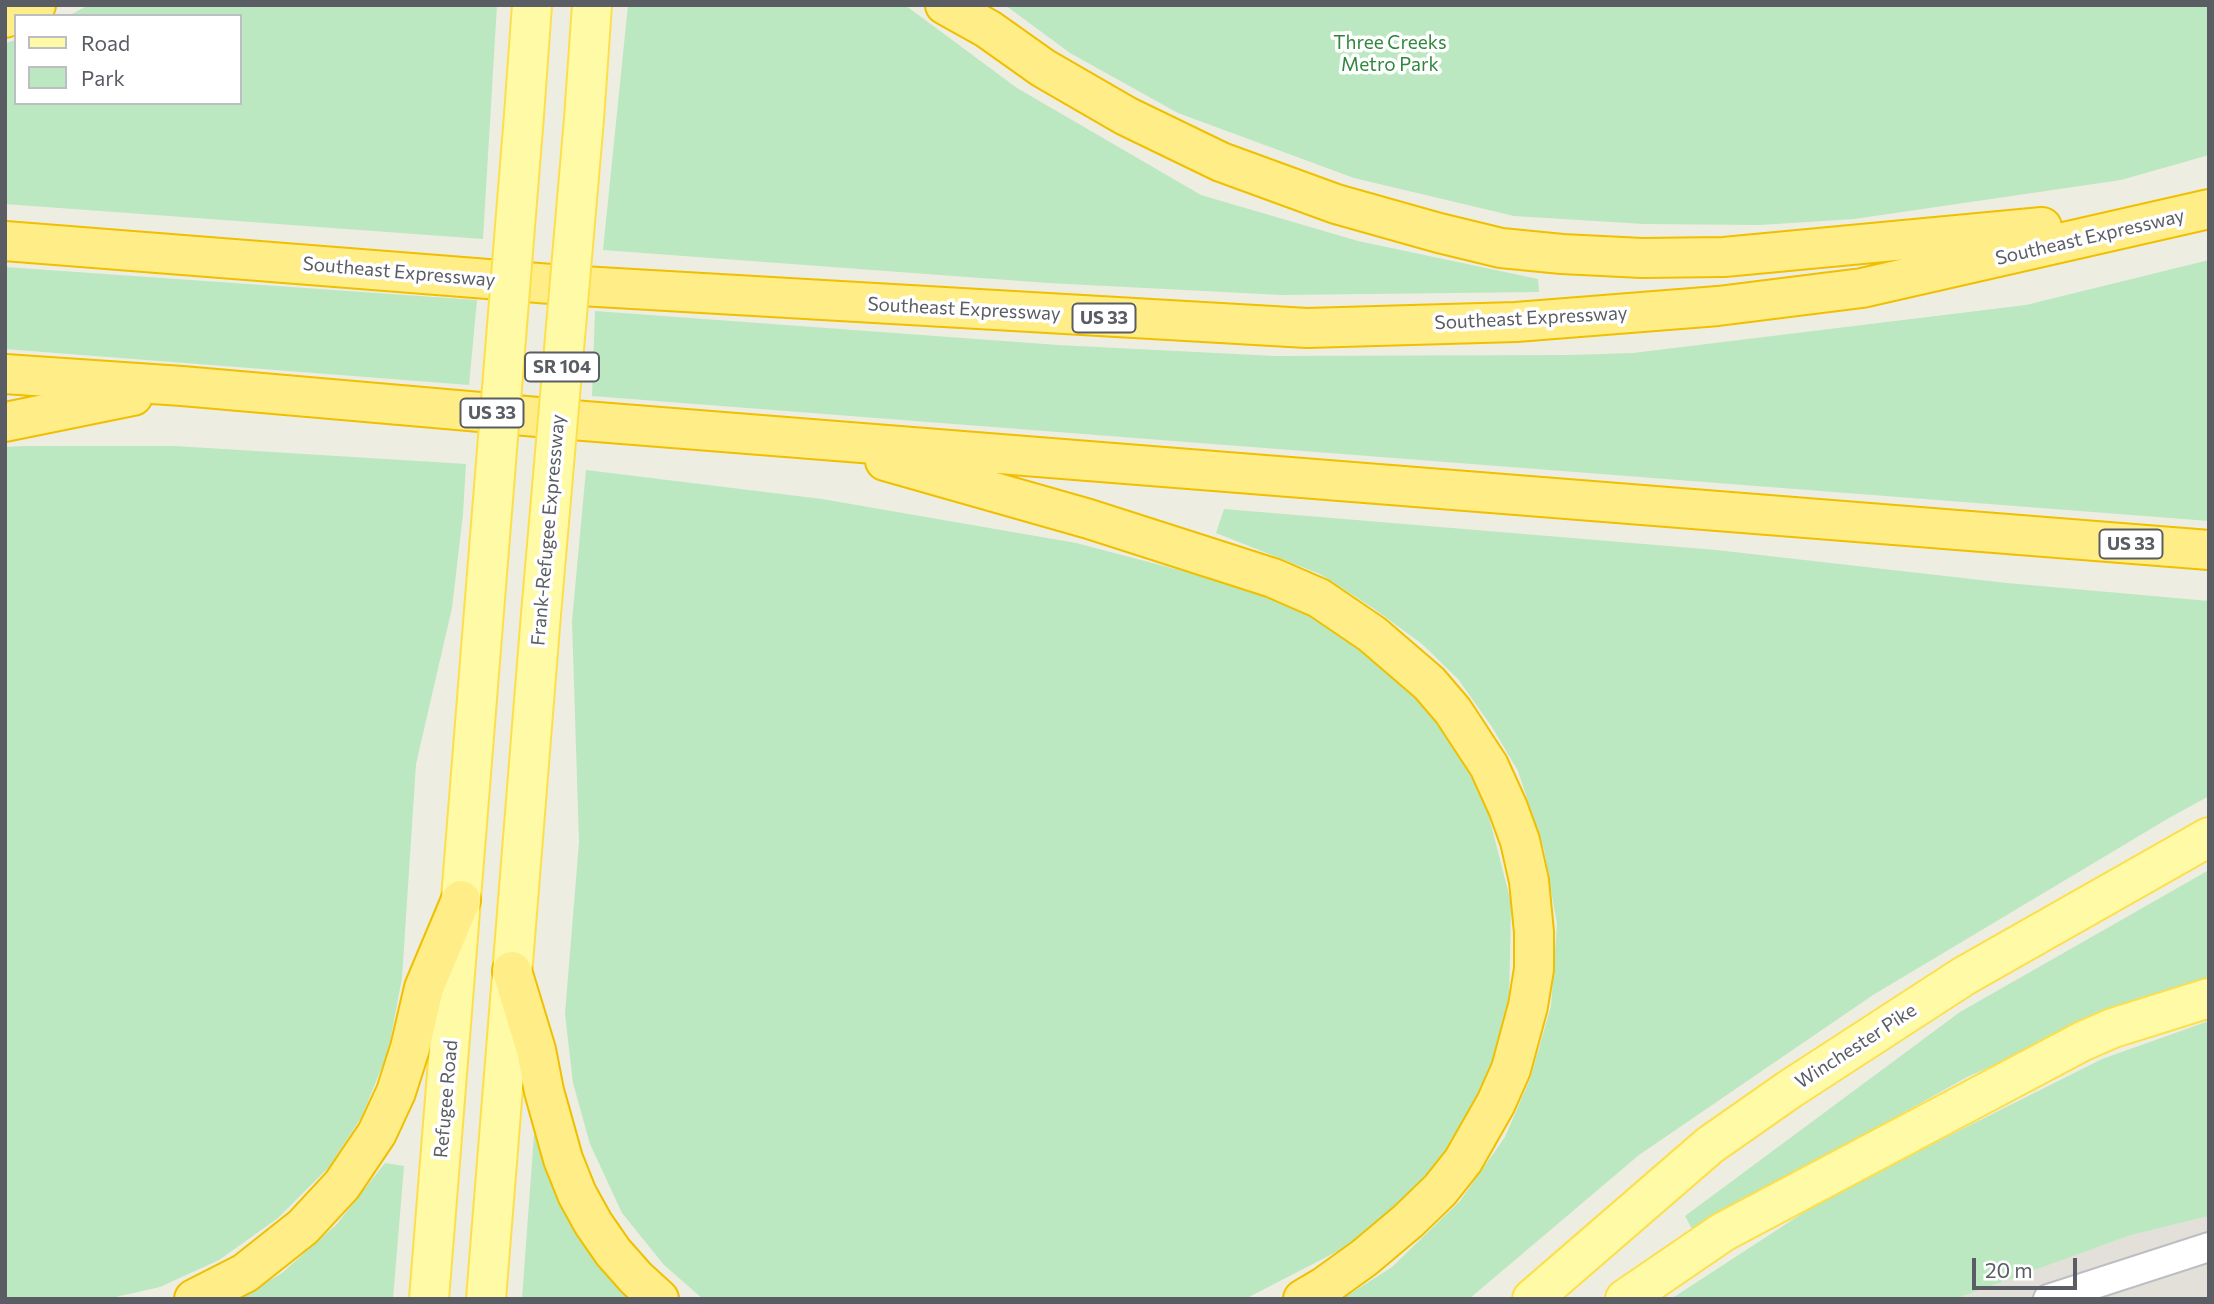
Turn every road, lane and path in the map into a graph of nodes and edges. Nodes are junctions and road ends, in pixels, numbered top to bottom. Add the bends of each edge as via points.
1 (36, 5) edge
2 (532, 5) edge
3 (592, 5) edge
4 (945, 5) edge
5 (15, 14) edge
6 (976, 17) edge
7 (2202, 211) edge
8 (5, 241) edge
9 (5, 374) edge
10 (182, 386) junction
11 (5, 422) edge
12 (802, 438) junction
13 (2209, 550) edge
14 (2209, 837) edge
15 (461, 900) junction
16 (512, 971) junction
17 (2209, 998) edge
18 (2209, 1247) edge
19 (194, 1299) edge
20 (429, 1299) edge
21 (486, 1299) edge
22 (659, 1299) edge
23 (1303, 1299) edge
24 (1532, 1299) edge
25 (1625, 1299) edge
26 (2048, 1299) edge

1 - 5 highway
2 - 15 main road, SR 104, bridge
3 - 16 main road, Frank-Refugee Expressway / SR 104, bridge
4 - 6 highway
6 - 7 highway via 1043,68 1126,116 1221,162 1336,204 1501,248 1642,258 1724,257
7 - 8 highway, Southeast Expressway / US 33 via 1862,288 1718,306 1516,322 1307,328 564,285
9 - 10 highway, US 33
10 - 11 highway
10 - 12 highway, US 33
12 - 13 highway, US 33
12 - 23 highway via 1089,519 1273,578 1319,598 1372,634 1429,683 1489,766 1520,841 1534,932 1528,1006 1511,1069 1463,1161 1440,1190 1364,1258
14 - 24 main road, Winchester Pike via 1964,976 1790,1089 1710,1145
15 - 19 highway via 424,988 396,1092 377,1133 342,1185 303,1227 246,1273
15 - 20 main road, Refugee Road
16 - 21 main road
16 - 22 highway via 563,1159 577,1194 613,1252
17 - 25 main road via 2083,1041 1723,1232
18 - 26 street

